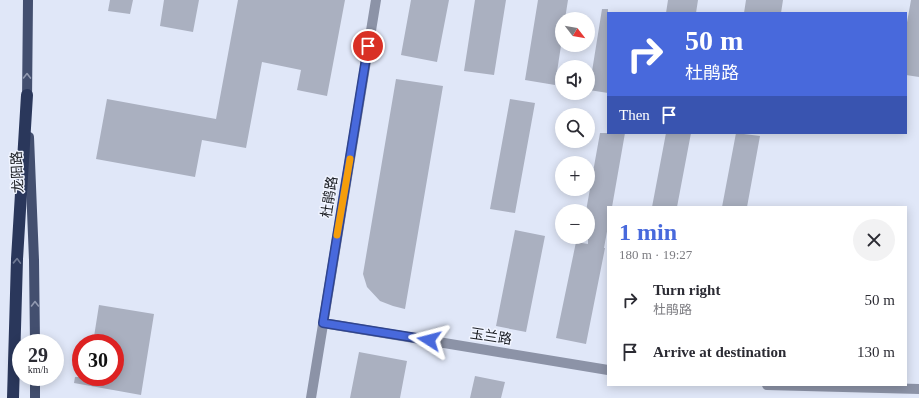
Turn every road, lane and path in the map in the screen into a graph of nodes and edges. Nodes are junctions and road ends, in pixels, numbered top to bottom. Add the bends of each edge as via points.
1 (28, 0) edge
2 (376, 0) edge
3 (27, 95) junction
4 (323, 323) junction
5 (35, 334) edge
6 (607, 370) edge
7 (35, 386) edge
8 (805, 386) edge
9 (919, 389) edge
10 (13, 398) edge
11 (35, 398) edge
12 (311, 398) edge

3 -> 1 main road, 龙阳路
2 - 4 street, 杜鹃路
5 -> 3 main road, 龙阳路
10 -> 3 highway via 17,259
4 - 6 street, 玉兰路
4 - 12 street, 杜鹃路
7 - 11 main road
8 - 9 street

